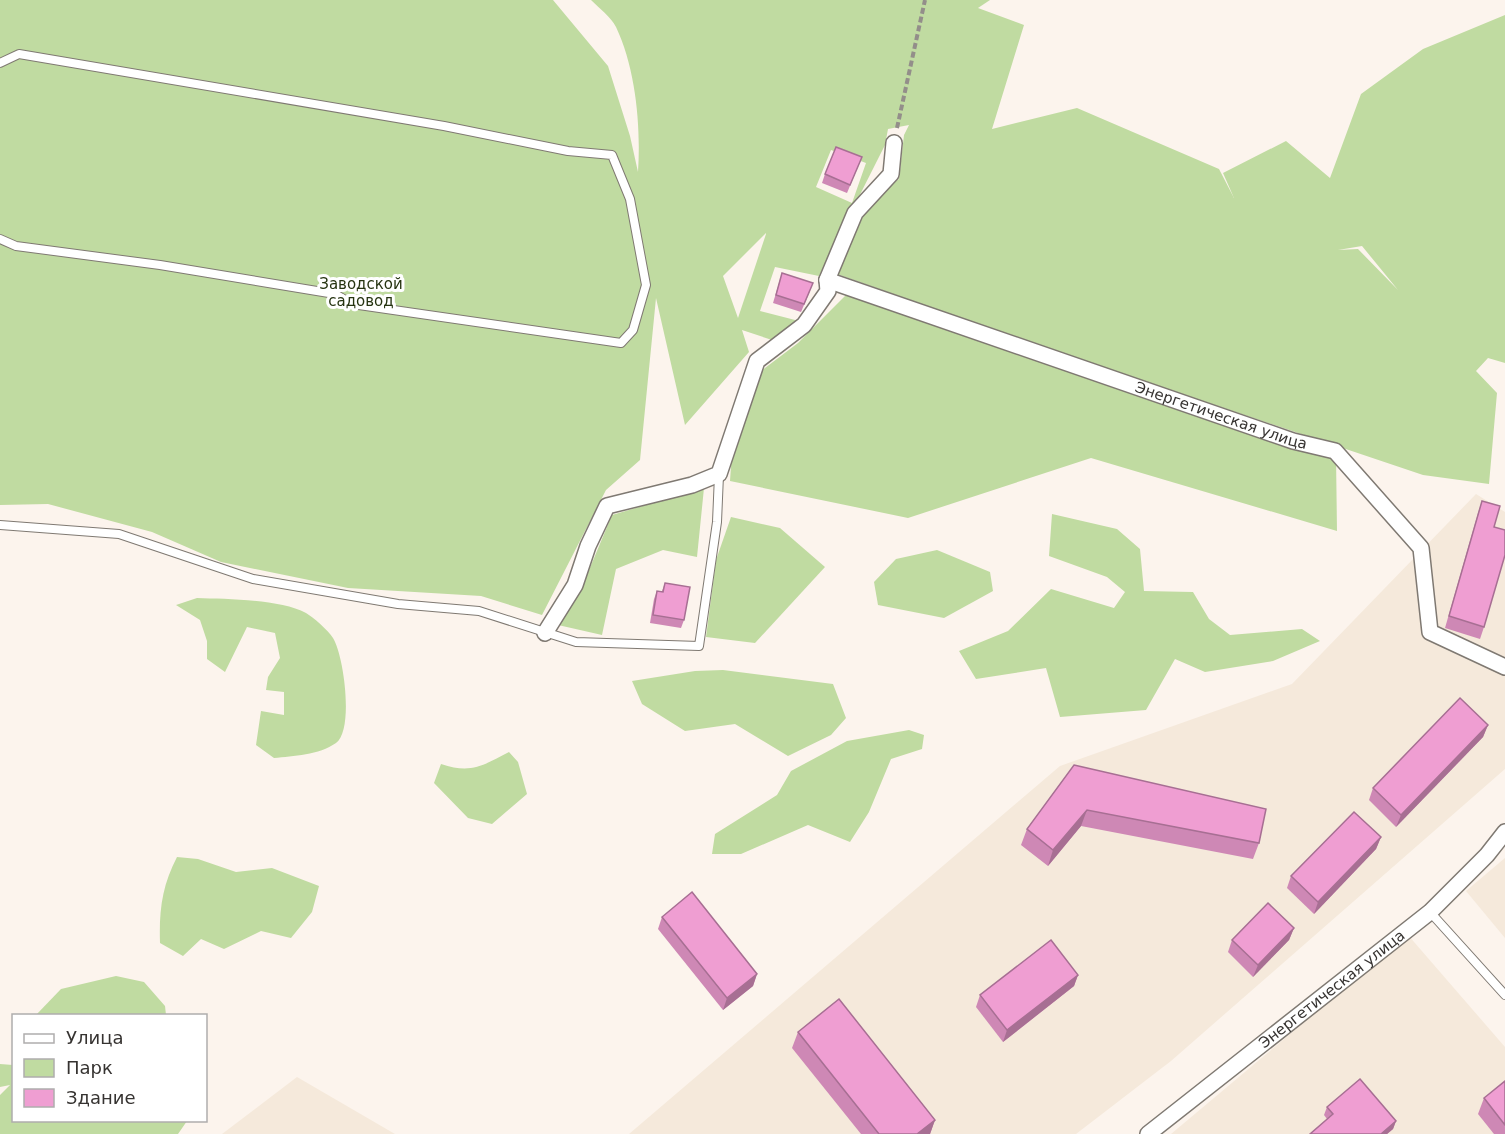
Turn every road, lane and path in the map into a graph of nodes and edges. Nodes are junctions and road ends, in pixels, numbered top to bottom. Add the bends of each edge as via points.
1 (926, 0) edge
2 (0, 63) edge
3 (894, 143) joint
4 (0, 240) edge
5 (826, 280) junction
6 (719, 474) junction
7 (0, 525) edge
8 (545, 633) junction
9 (1505, 667) edge
10 (1505, 832) edge
11 (1430, 912) junction
12 (1505, 995) edge
13 (1148, 1134) edge

1 - 3 path
2 - 4 lane via 19,54 444,126 568,151 612,155 630,200 645,285 633,330 621,343 352,304 334,294 16,246
3 - 5 street via 891,174 855,213
5 - 6 street via 828,291 804,325 758,361
5 - 9 street, Энергетическая улица via 1293,441 1335,452 1421,548 1430,632
6 - 8 street via 692,485 607,506 574,585
6 - 8 lane via 717,522 699,646 576,642
7 - 8 lane via 119,534 253,579 398,604 479,611
10 - 11 street, Энергетическая улица
11 - 12 lane
11 - 13 street, Энергетическая улица

